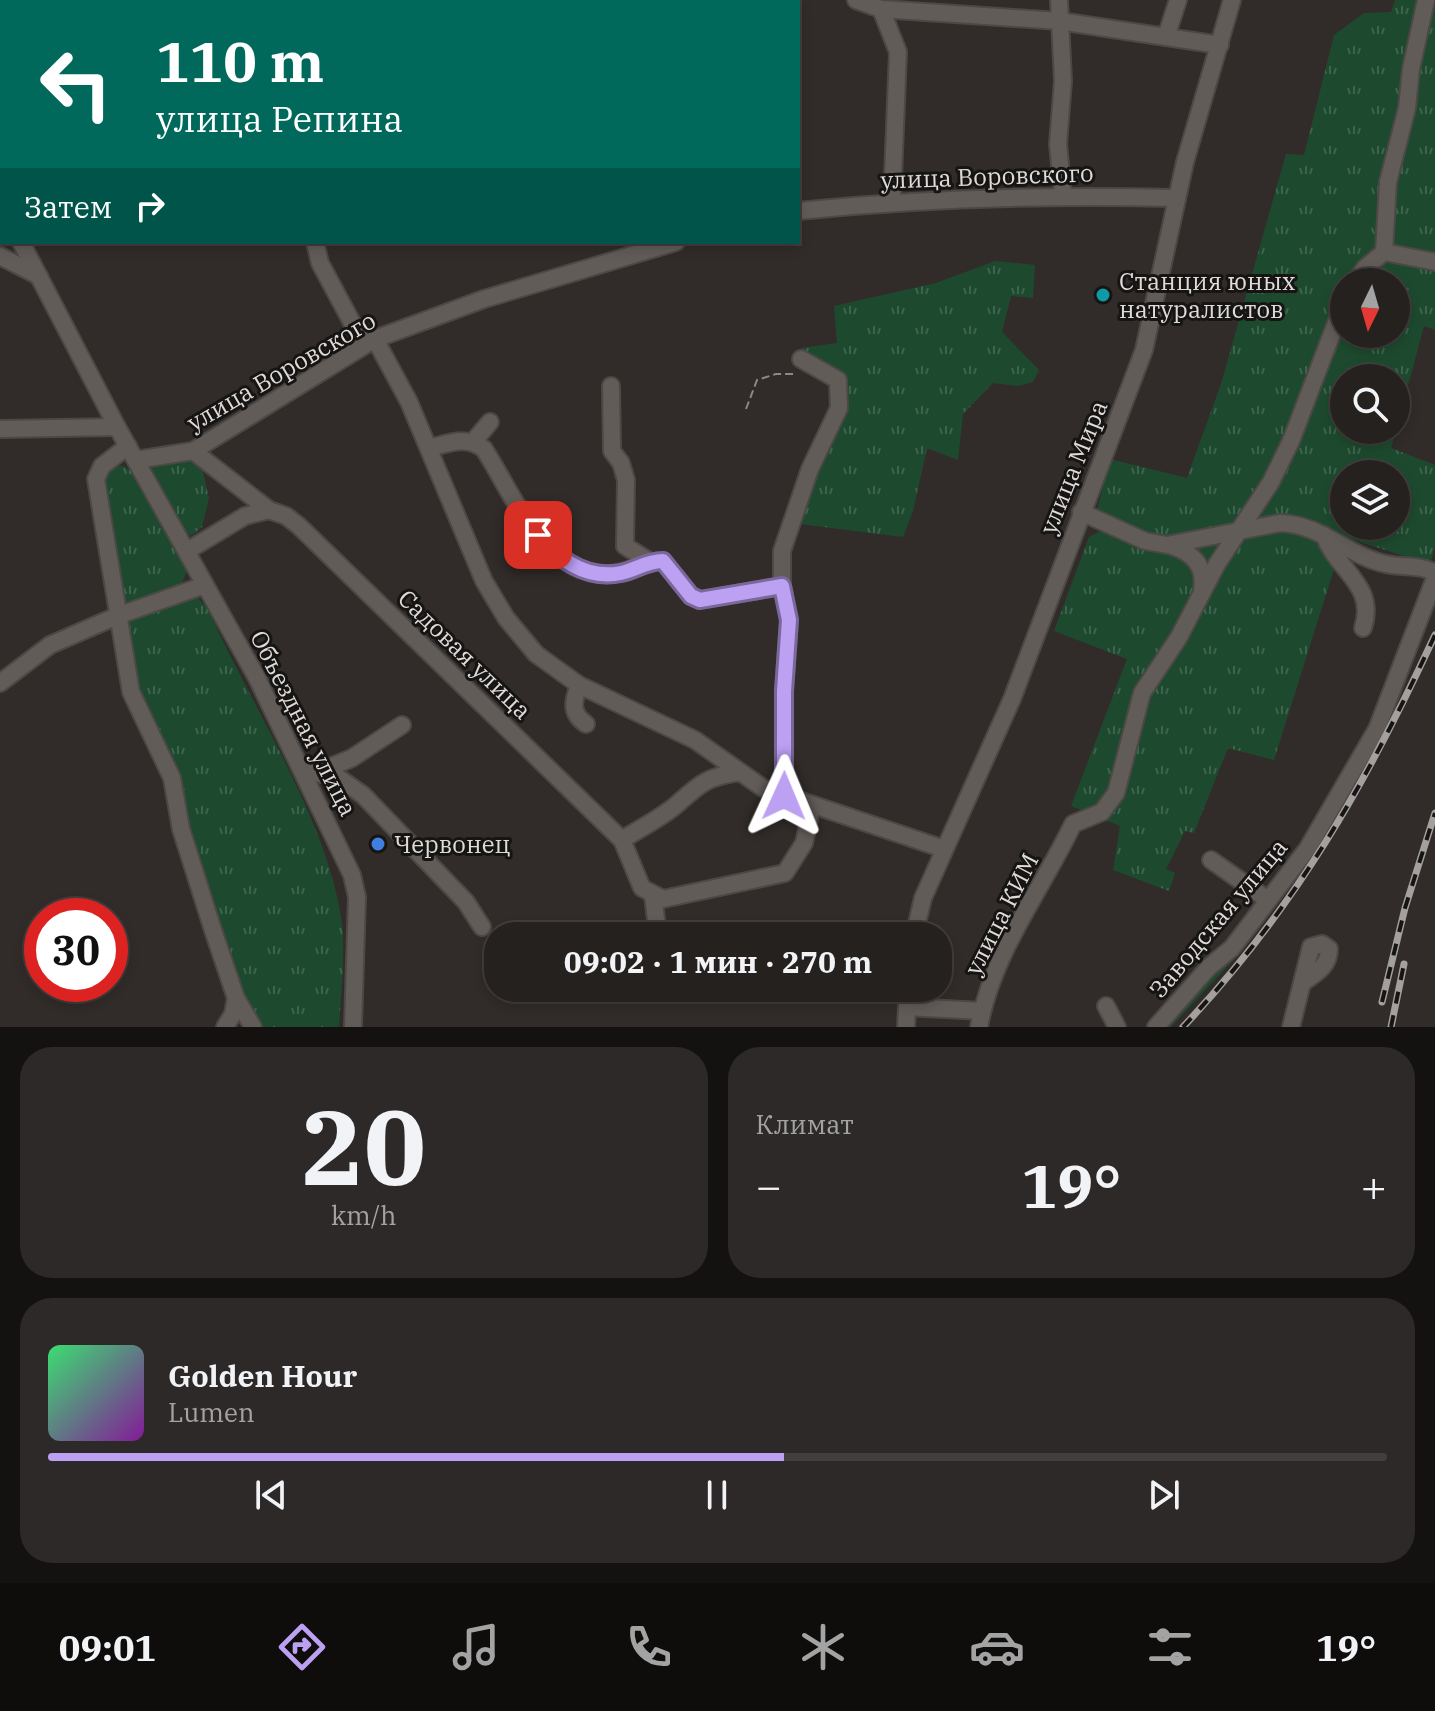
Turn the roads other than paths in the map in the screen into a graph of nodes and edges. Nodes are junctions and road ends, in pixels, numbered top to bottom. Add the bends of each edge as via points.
1 (856, 0) edge
2 (1059, 0) edge
3 (1178, 0) edge
4 (1232, 0) edge
5 (1426, 0) edge
6 (881, 9) junction
7 (1059, 21) junction
8 (1166, 37) junction
9 (1220, 45) junction
10 (1063, 195) junction
11 (1177, 198) junction
12 (892, 202) junction
13 (800, 211) edge
14 (22, 244) edge
15 (315, 244) edge
16 (669, 244) edge
17 (1384, 252) junction
18 (0, 256) edge
19 (1435, 262) edge
20 (1369, 268) edge
21 (41, 277) junction
22 (1330, 339) edge
23 (370, 342) junction
24 (807, 364) road end
25 (611, 386) dead end
26 (490, 422) dead end
27 (117, 427) junction
28 (0, 429) edge
29 (474, 441) junction
30 (429, 448) junction
31 (193, 451) junction
32 (132, 453) junction
33 (269, 510) junction
34 (1081, 512) junction
35 (1236, 534) junction
36 (1324, 535) junction
37 (1167, 545) junction
38 (187, 551) junction
39 (649, 561) junction
40 (1435, 575) edge
41 (205, 585) junction
42 (782, 586) junction
43 (1202, 592) junction
44 (117, 616) junction
45 (1363, 628) dead end
46 (0, 683) edge
47 (579, 685) junction
48 (586, 724) dead end
49 (402, 725) dead end
50 (309, 772) junction
51 (740, 772) junction
52 (784, 796) junction
53 (812, 805) junction
54 (622, 840) junction
55 (944, 849) junction
56 (1211, 860) dead end
57 (653, 895) junction
58 (1268, 900) junction
59 (656, 922) edge
60 (917, 922) edge
61 (482, 927) dead end
62 (1305, 981) dead end
63 (236, 998) junction
64 (907, 1002) edge
65 (1106, 1006) dead end
66 (907, 1007) junction
67 (980, 1019) edge
68 (225, 1027) edge
69 (253, 1027) edge
70 (353, 1027) edge
71 (906, 1027) edge
72 (1117, 1027) edge
73 (1156, 1027) edge
74 (1291, 1027) edge

1 - 6 street
2 - 7 street
3 - 8 street
4 - 9 street, улица Мира
5 - 17 street via 1388,182
6 - 7 street
6 - 12 street via 898,52
7 - 8 street
7 - 10 street
8 - 9 street
9 - 11 street, улица Мира
10 - 11 street, улица Воровского
10 - 12 street, улица Воровского
11 - 34 street, улица Мира via 1144,350
12 - 13 street, улица Воровского
14 - 21 street
15 - 23 street via 320,263
16 - 23 street, улица Воровского via 484,299
17 - 19 street
17 - 20 street
18 - 21 street
21 - 27 street
22 - 35 street via 1291,441
23 - 30 street
23 - 31 street, улица Воровского
24 - 42 street via 838,380 841,399 784,536
25 - 39 street via 612,451 626,480 625,546
26 - 29 street
27 - 28 street
27 - 32 street
29 - 30 street
29 - 39 street via 538,535 571,566 623,573
30 - 47 street via 484,581 506,618 536,654
31 - 32 street, улица Воровского
31 - 33 street, Садовая улица
32 - 38 street, Объездная улица
32 - 44 street via 102,466 96,479
33 - 38 street via 245,516
33 - 54 street, Садовая улица via 299,526
34 - 37 street via 1145,541
34 - 55 street, улица Мира via 1012,699
35 - 36 street via 1280,523
35 - 37 street
35 - 43 street
36 - 40 street via 1372,560 1426,568
36 - 45 street via 1339,562 1356,578 1367,604
37 - 43 street via 1196,559 1204,576
38 - 41 street, Объездная улица
39 - 42 street via 667,563 691,596 700,600
40 - 58 street, Заводская улица via 1377,729 1308,848
41 - 44 street
41 - 50 street, Объездная улица
42 - 52 street via 789,620
43 - 67 street, улица КИМ via 1142,693 1116,793 1102,812 1073,824 1012,934
44 - 46 street via 50,645
44 - 63 street via 135,705 172,778 181,829
47 - 48 street via 575,714
47 - 51 street via 695,740
49 - 50 street via 352,758
50 - 61 street via 336,776 363,795 466,902
50 - 70 street, Объездная улица via 356,884
51 - 52 street
51 - 54 street via 689,789 674,806
52 - 53 street
53 - 55 street
53 - 57 street via 797,859 779,877 676,897
54 - 57 street, Садовая улица via 642,888
55 - 60 street, улица Мира
56 - 58 street
57 - 59 street
58 - 73 street, Заводская улица via 1232,948
62 - 74 street
63 - 68 street
63 - 69 street
64 - 66 street
65 - 72 street
66 - 67 street
66 - 71 street

